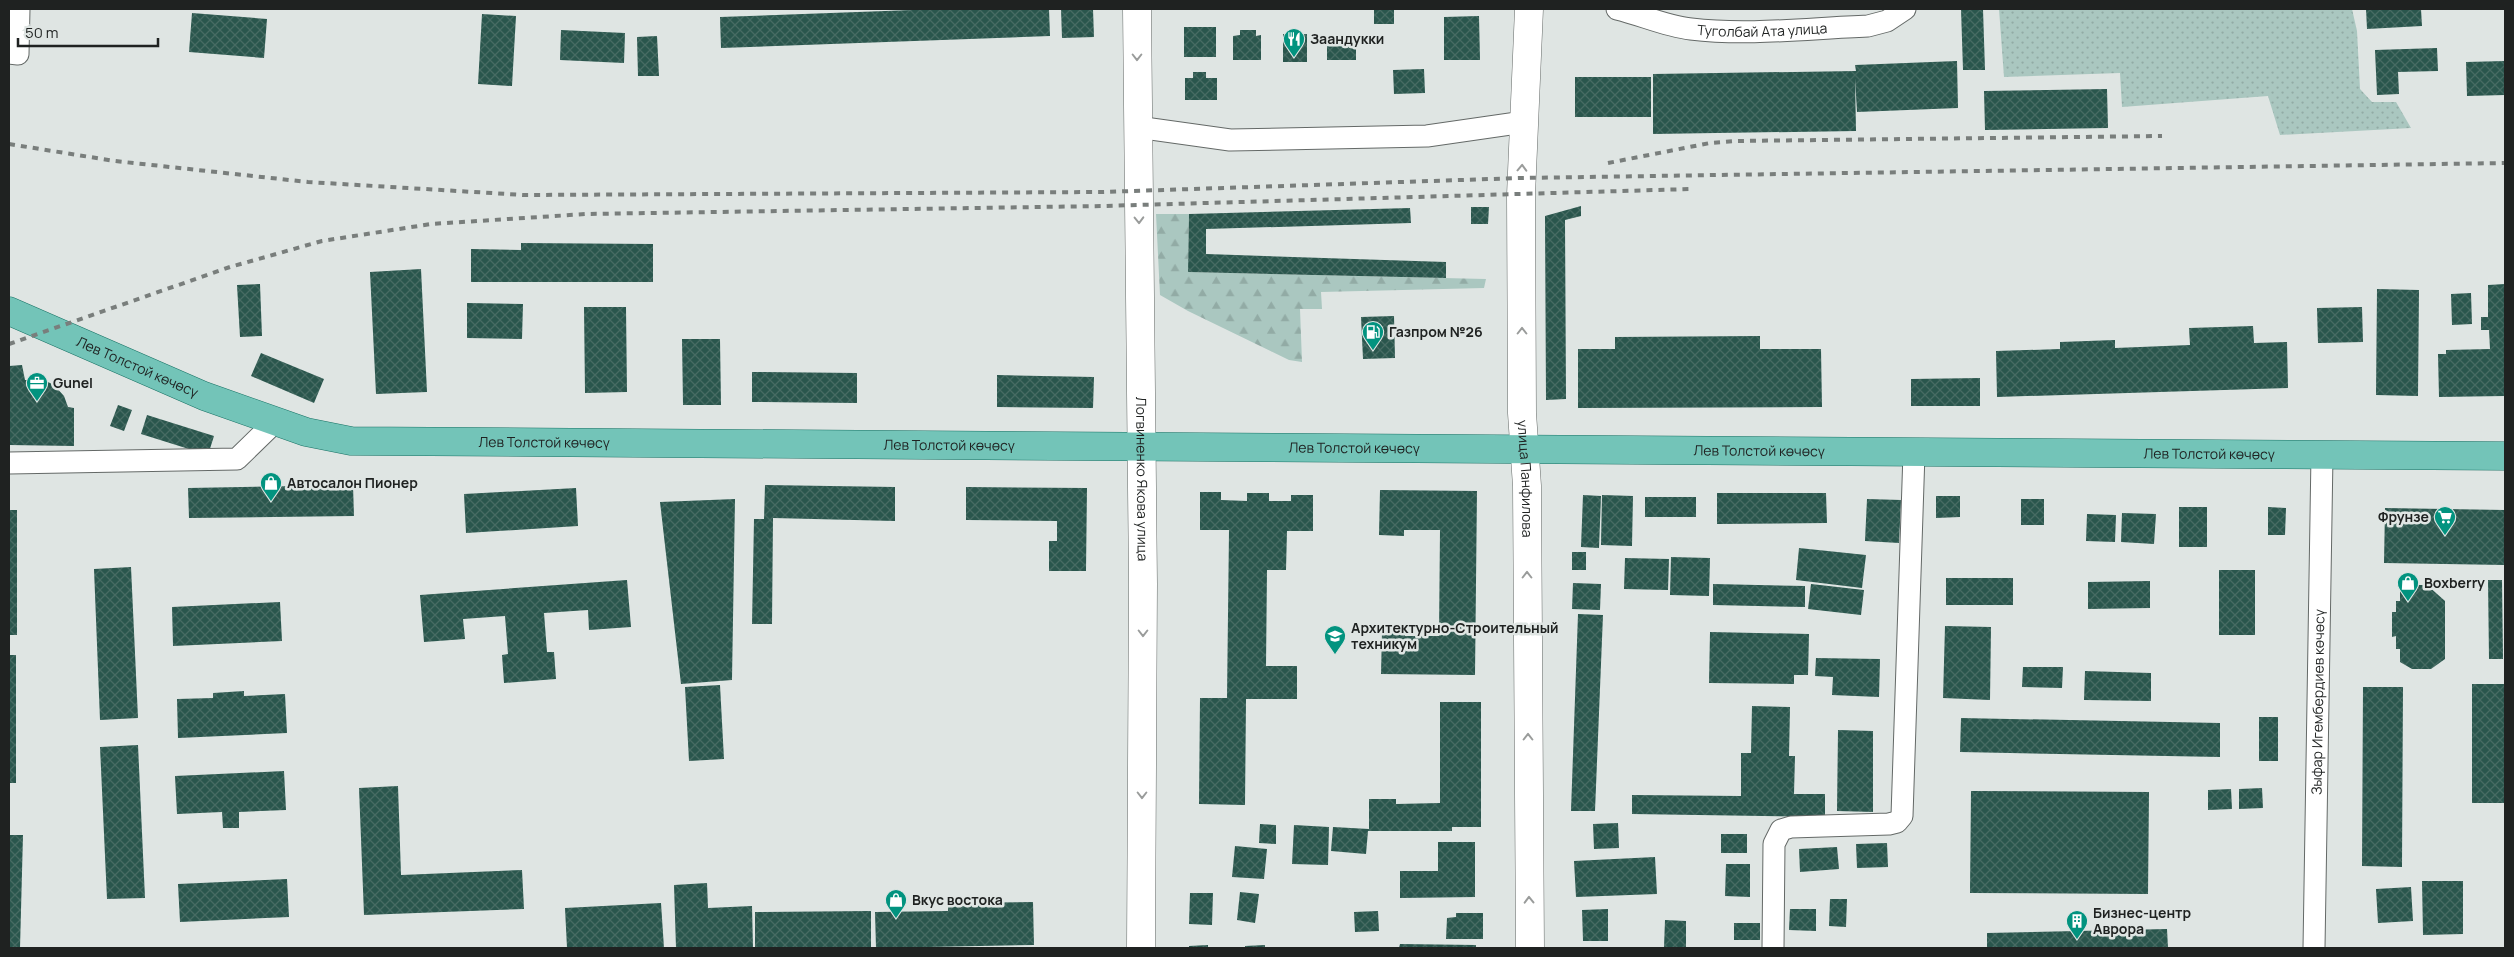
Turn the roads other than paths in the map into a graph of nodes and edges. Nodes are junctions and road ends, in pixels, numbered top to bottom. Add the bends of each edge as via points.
1 (19, 9) edge
2 (1137, 9) edge
3 (1529, 9) edge
4 (1617, 9) edge
5 (1905, 9) edge
6 (9, 53) edge
7 (1524, 122) junction
8 (1137, 127) junction
9 (9, 310) edge
10 (275, 422) junction
11 (1141, 448) junction
12 (1525, 450) junction
13 (1914, 453) junction
14 (2322, 454) junction
15 (2505, 456) edge
16 (9, 463) edge
17 (1141, 948) edge
18 (1530, 948) edge
19 (1773, 948) edge
20 (2314, 948) edge

1 - 6 street via 18,54
2 -> 8 street, Логвиненко Якова улица
3 - 7 street, улица Панфилова
4 - 5 street, Туголбай Ата улица via 1690,29 1732,31 1868,26 1887,21
7 - 8 street via 1427,136 1230,140
12 -> 7 street, улица Панфилова via 1521,195
8 -> 11 street, Логвиненко Якова улица
9 - 10 main road, Лев Толстой көчөсү via 204,396
10 - 11 main road, Лев Толстой көчөсү via 328,438 360,441
10 - 16 street via 237,459
11 - 12 main road, Лев Толстой көчөсү
11 -> 17 street, Логвиненко Якова улица
12 - 13 main road, Лев Толстой көчөсү
18 -> 12 street, улица Панфилова
13 - 14 main road, Лев Толстой көчөсү
13 - 19 street via 1902,816 1889,824 1781,830 1774,844
14 - 15 main road, Лев Толстой көчөсү
14 - 20 street, Зыфар Игембердиев көчөсү

